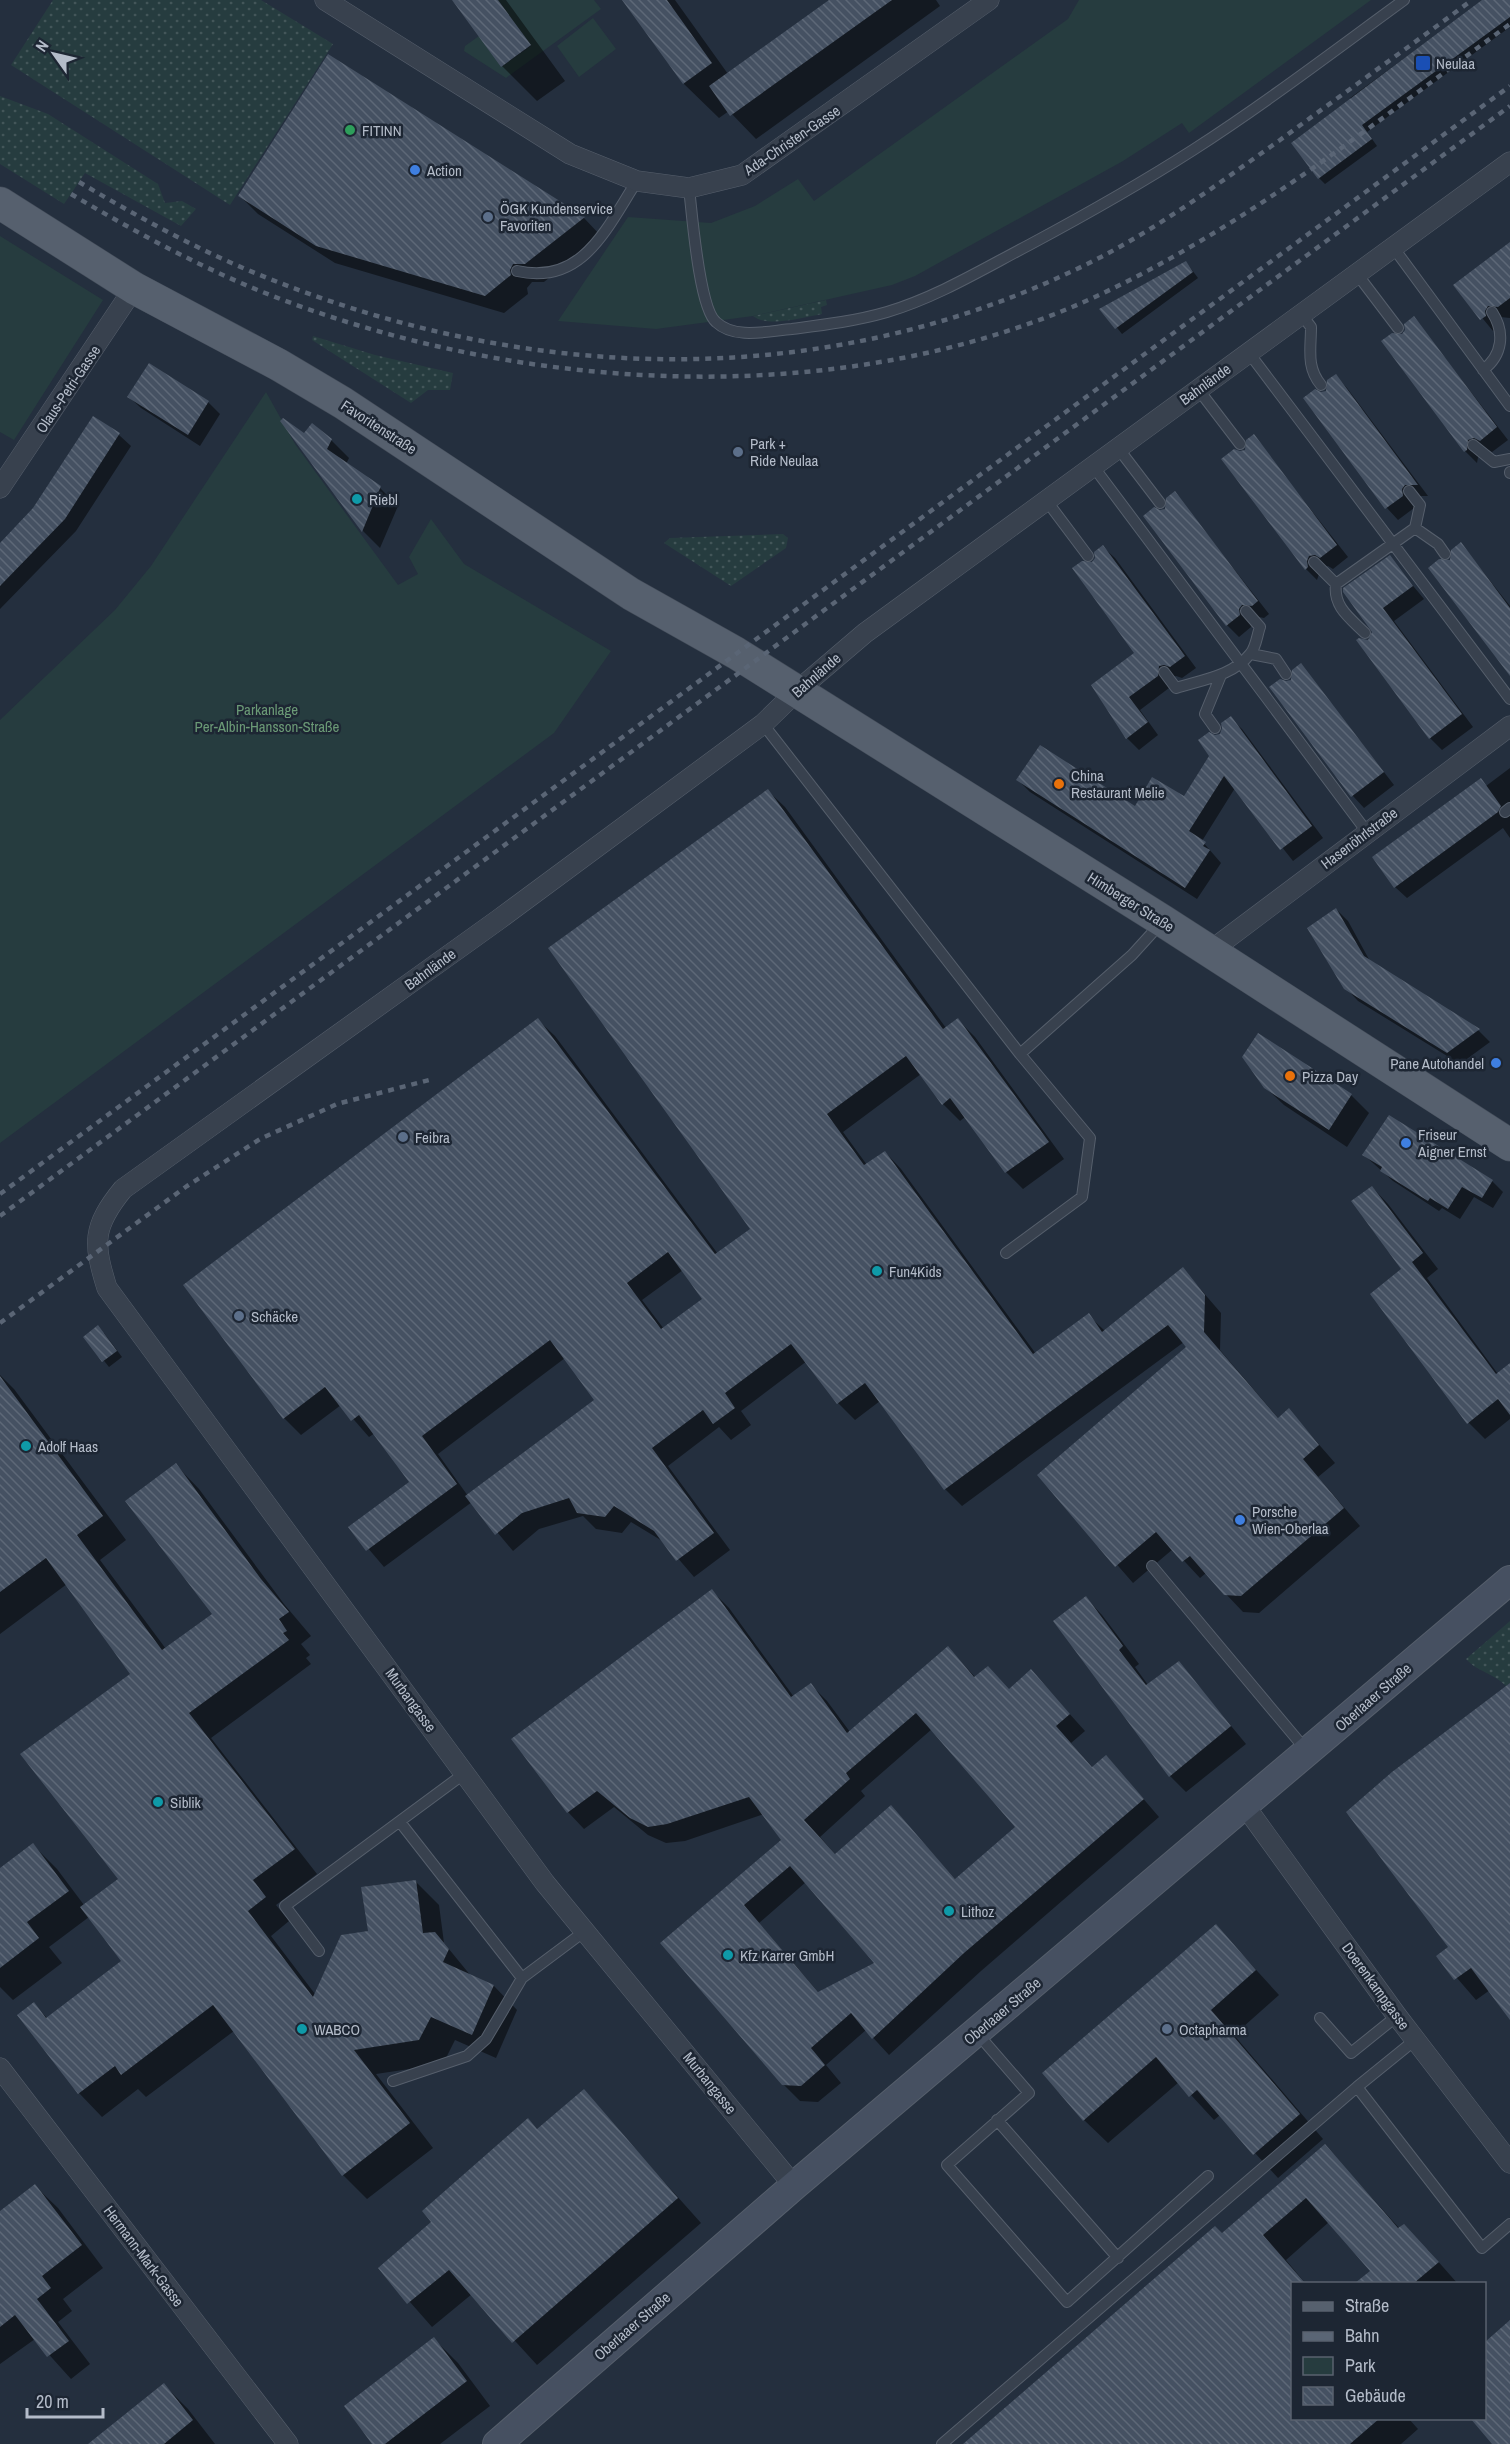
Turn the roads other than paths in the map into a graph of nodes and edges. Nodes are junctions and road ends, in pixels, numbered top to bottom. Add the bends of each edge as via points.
1 (325, 0) edge
2 (989, 0) edge
3 (1404, 0) edge
4 (1510, 162) edge
5 (637, 181) junction
6 (689, 188) junction
7 (0, 203) edge
8 (1393, 247) junction
9 (517, 271) dead end
10 (1357, 274) junction
11 (134, 288) junction
12 (1492, 312) dead end
13 (1301, 314) junction
14 (1398, 328) dead end
15 (1249, 352) junction
16 (1483, 370) junction
17 (1320, 385) dead end
18 (1198, 389) junction
19 (1510, 406) edge
20 (1240, 444) dead end
21 (1473, 445) dead end
22 (1118, 448) junction
23 (1510, 459) edge
24 (1093, 466) junction
25 (0, 488) edge
26 (1409, 491) dead end
27 (1046, 500) junction
28 (1160, 503) dead end
29 (1415, 528) junction
30 (1393, 544) junction
31 (1445, 554) dead end
32 (1088, 556) dead end
33 (1314, 562) dead end
34 (1336, 584) junction
35 (1246, 610) dead end
36 (1365, 633) dead end
37 (1251, 654) junction
38 (750, 662) joint
39 (1240, 662) junction
40 (1164, 672) dead end
41 (1221, 675) junction
42 (1286, 675) dead end
43 (796, 691) junction
44 (1510, 699) edge
45 (763, 724) junction
46 (1510, 726) edge
47 (1215, 728) dead end
48 (1367, 832) junction
49 (1163, 921) junction
50 (1209, 952) junction
51 (1020, 1054) junction
52 (1510, 1145) edge
53 (123, 1189) joint
54 (1006, 1253) dead end
55 (1152, 1566) dead end
56 (1510, 1580) edge
57 (1308, 1753) junction
58 (465, 1773) junction
59 (1245, 1806) junction
60 (400, 1822) junction
61 (585, 1931) junction
62 (319, 1951) dead end
63 (522, 1978) junction
64 (1397, 2016) junction
65 (1320, 2018) dead end
66 (977, 2032) junction
67 (1415, 2040) junction
68 (0, 2068) edge
69 (393, 2081) dead end
70 (1357, 2088) junction
71 (997, 2120) junction
72 (1510, 2163) edge
73 (1208, 2176) dead end
74 (794, 2186) junction
75 (1510, 2224) edge
76 (1118, 2258) junction
77 (288, 2444) edge
78 (497, 2444) edge
79 (942, 2444) edge

1 - 5 street, Ada-Christen-Gasse via 570,154
2 - 6 street, Ada-Christen-Gasse via 742,175
3 - 6 lane via 1240,119 1148,178 977,273 886,312 771,331 736,332 715,322 702,285
4 - 8 street, Bahnlände
5 - 6 street, Ada-Christen-Gasse
5 - 9 lane via 584,257 562,270 537,276
7 - 11 main road, Favoritenstraße
8 - 10 street, Bahnlände
8 - 16 lane
10 - 13 street, Bahnlände
10 - 14 lane
11 - 25 street, Olaus-Petri-Gasse
11 - 38 main road, Favoritenstraße via 315,386 631,594
12 - 16 lane via 1501,338 1493,362
13 - 15 street, Bahnlände
13 - 17 lane via 1311,327 1310,366
15 - 18 street, Bahnlände
15 - 30 lane
16 - 19 lane
18 - 20 lane
18 - 22 street, Bahnlände
21 - 23 lane via 1494,462
22 - 24 street, Bahnlände
22 - 28 lane
24 - 27 street, Bahnlände
24 - 39 lane
26 - 29 lane via 1420,505
27 - 32 lane
27 - 43 street, Bahnlände via 865,633
29 - 30 lane
29 - 31 lane
30 - 34 lane
30 - 44 lane
33 - 34 lane
34 - 36 lane via 1339,608
35 - 37 lane via 1260,627
37 - 39 lane
37 - 42 lane via 1276,659
38 - 43 main road, Himberger Straße
39 - 41 lane
39 - 48 lane
40 - 41 lane via 1176,688
41 - 47 lane via 1205,714
43 - 45 street, Bahnlände
43 - 49 main road, Himberger Straße
45 - 51 lane
45 - 53 street, Bahnlände
46 - 48 street, Hasenöhrlstraße
48 - 50 street, Hasenöhrlstraße
49 - 50 main road, Himberger Straße
49 - 51 lane via 1132,955
50 - 52 main road, Himberger Straße
51 - 54 lane via 1090,1138 1082,1197
53 - 58 street, Murbangasse via 108,1208 97,1234 97,1252 108,1288
55 - 57 lane
56 - 57 main road, Oberlaaer Straße
57 - 59 main road, Oberlaaer Straße
58 - 60 lane
58 - 61 street, Murbangasse
59 - 64 street, Doerenkampgasse
59 - 66 main road, Oberlaaer Straße
60 - 62 lane via 285,1906
60 - 63 lane
61 - 63 lane
61 - 74 street, Murbangasse
63 - 69 lane via 486,2040 467,2056
64 - 65 lane via 1351,2053
64 - 67 street, Doerenkampgasse
66 - 71 lane via 1029,2093
66 - 74 main road, Oberlaaer Straße
67 - 70 lane
67 - 72 street, Doerenkampgasse
68 - 77 street, Hermann-Mark-Gasse
70 - 75 lane via 1482,2248
70 - 79 lane
71 - 76 lane
71 - 76 lane via 947,2165 1067,2302
73 - 76 lane
74 - 78 main road, Oberlaaer Straße

